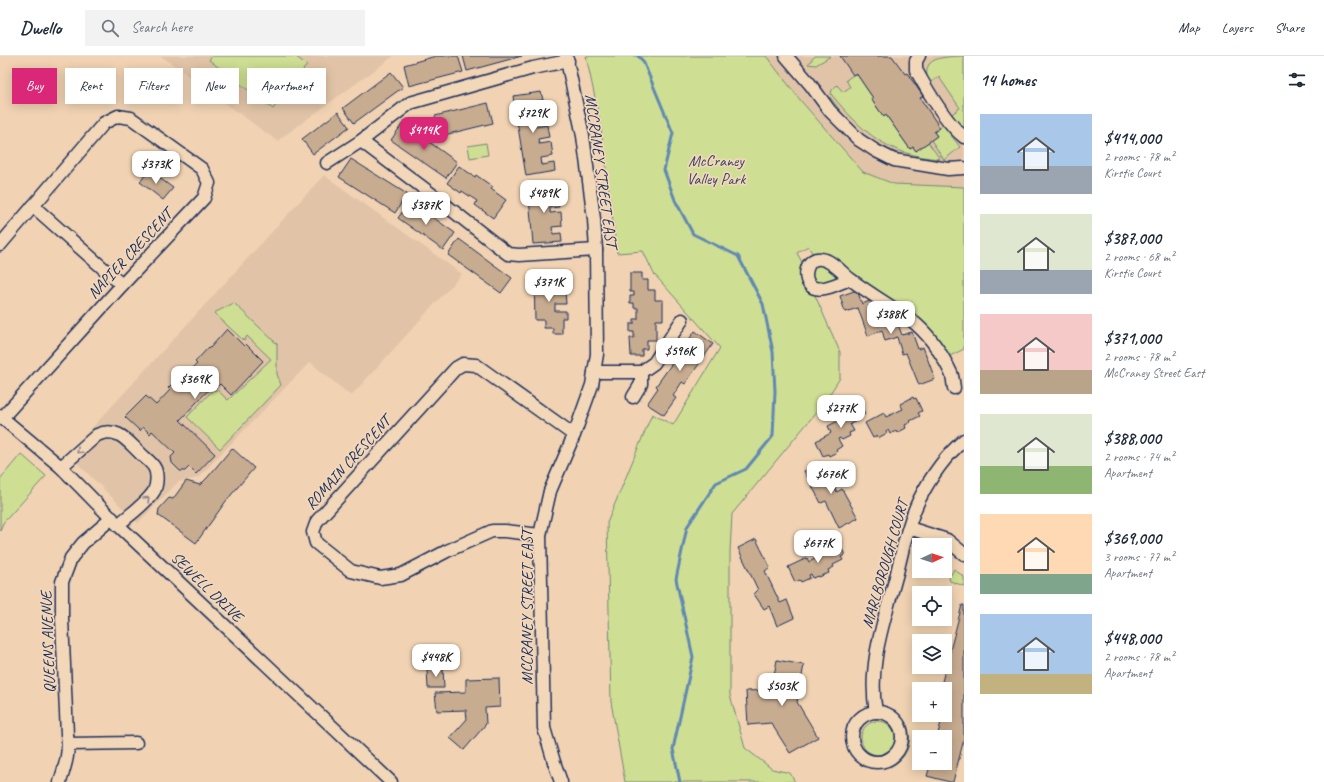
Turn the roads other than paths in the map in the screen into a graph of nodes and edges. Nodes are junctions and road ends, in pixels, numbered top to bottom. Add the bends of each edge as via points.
1 (786, 56) edge
2 (920, 56) edge
3 (567, 59) edge
4 (964, 136) edge
5 (361, 141) junction
6 (327, 163) dead end
7 (964, 168) edge
8 (34, 206) junction
9 (0, 245) edge
10 (596, 250) junction
11 (850, 279) dead end
12 (122, 285) junction
13 (682, 320) dead end
14 (594, 372) junction
15 (641, 372) junction
16 (954, 388) dead end
17 (633, 397) dead end
18 (1, 417) edge
19 (574, 435) junction
20 (964, 440) edge
21 (61, 467) junction
22 (115, 521) junction
23 (909, 528) junction
24 (540, 535) junction
25 (964, 554) edge
26 (876, 712) junction
27 (136, 743) dead end
28 (69, 744) junction
29 (60, 782) edge
30 (391, 782) edge
31 (561, 782) edge

1 - 7 street via 830,112 859,140 876,151 894,160 948,169
2 - 4 street via 916,61 916,70 947,118
3 - 5 street via 410,103
3 - 10 street, MCCRANEY STREET EAST via 583,136
5 - 6 street
5 - 10 street via 508,254
8 - 9 street, NAPIER CRESCENT
8 - 12 street
8 - 12 street, NAPIER CRESCENT via 104,124 118,116 131,118 202,170 209,183 204,198
10 - 14 street, MCCRANEY STREET EAST via 597,354
11 - 16 street via 912,321 934,344 951,374
12 - 18 street, NAPIER CRESCENT
13 - 15 street via 654,363
14 - 15 street
14 - 19 street, MCCRANEY STREET EAST via 592,385
15 - 17 street via 641,384
18 - 21 street, SEWELL DRIVE
19 - 24 street, MCCRANEY STREET EAST via 550,491
19 - 24 street, ROMAIN CRESCENT via 476,365 463,364 456,368 317,520 313,532 316,543 351,571 380,578 401,575 492,531
20 - 23 street, MARLBOROUGH COURT via 942,461 919,501
21 - 22 street, SEWELL DRIVE
22 -> 21 street via 154,492 154,468 122,436 110,432 97,435
22 - 28 street, QUEENS AVENUE via 83,543 71,558 62,582 62,633
22 - 30 street, SEWELL DRIVE
23 - 25 street via 947,540
23 - 26 street, MARLBOROUGH COURT via 874,662
24 - 31 street, MCCRANEY STREET EAST via 544,728
26 - 26 street via 864,716 858,722 852,737 858,753 863,758 880,762 896,754 902,741 902,734 892,717
27 - 28 street
28 - 29 street, QUEENS AVENUE

